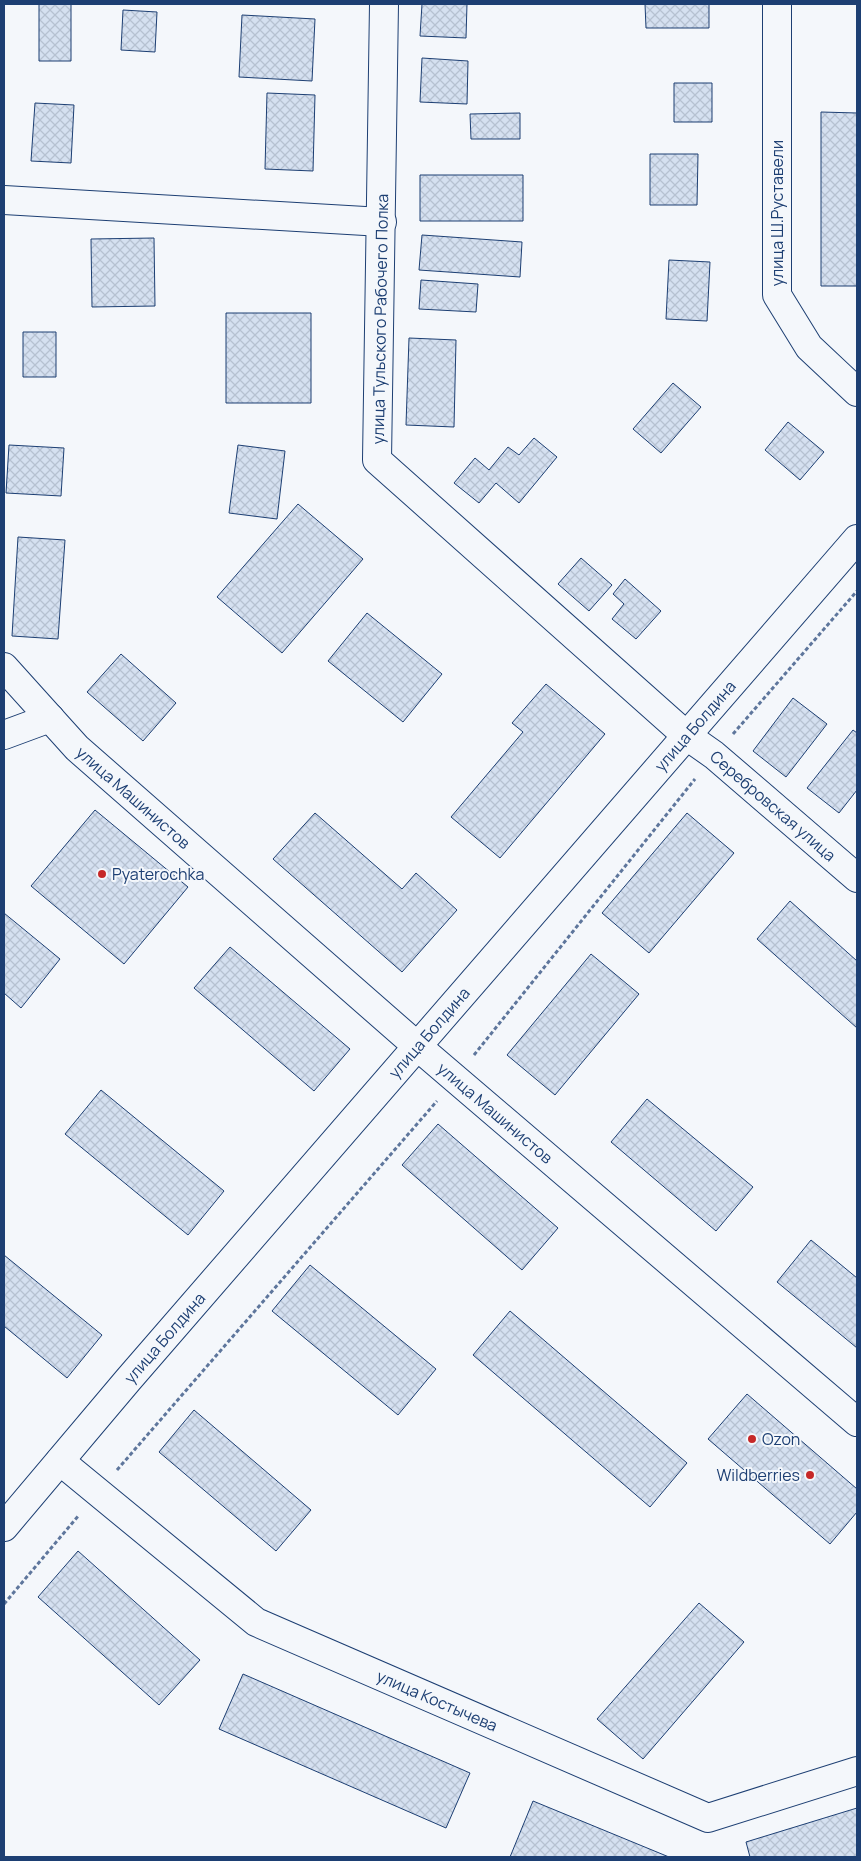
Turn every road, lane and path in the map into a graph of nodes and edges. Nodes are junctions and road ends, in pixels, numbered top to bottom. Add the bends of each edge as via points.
1 (384, 4) edge
2 (777, 4) edge
3 (4, 200) edge
4 (382, 222) junction
5 (857, 392) edge
6 (857, 539) edge
7 (4, 667) edge
8 (50, 718) junction
9 (4, 735) edge
10 (687, 736) junction
11 (857, 878) edge
12 (417, 1046) junction
13 (857, 1422) edge
14 (60, 1461) junction
15 (4, 1527) edge
16 (857, 1772) edge

1 - 4 street, улица Тульского Рабочего Полка
2 - 5 street, улица Ш.Руставели via 777,295 809,347
3 - 4 street
4 - 10 street, улица Тульского Рабочего Полка via 377,460
6 - 10 street, улица Болдина
7 - 8 street, улица Машинистов
8 - 9 street
8 - 12 street, улица Машинистов via 77,748
10 - 11 street, Серебровская улица via 714,755
10 - 12 street, улица Болдина
12 - 13 street, улица Машинистов
12 - 14 street, улица Болдина
14 - 15 street, улица Болдина
14 - 16 street, улица Костычева via 256,1622 708,1818

